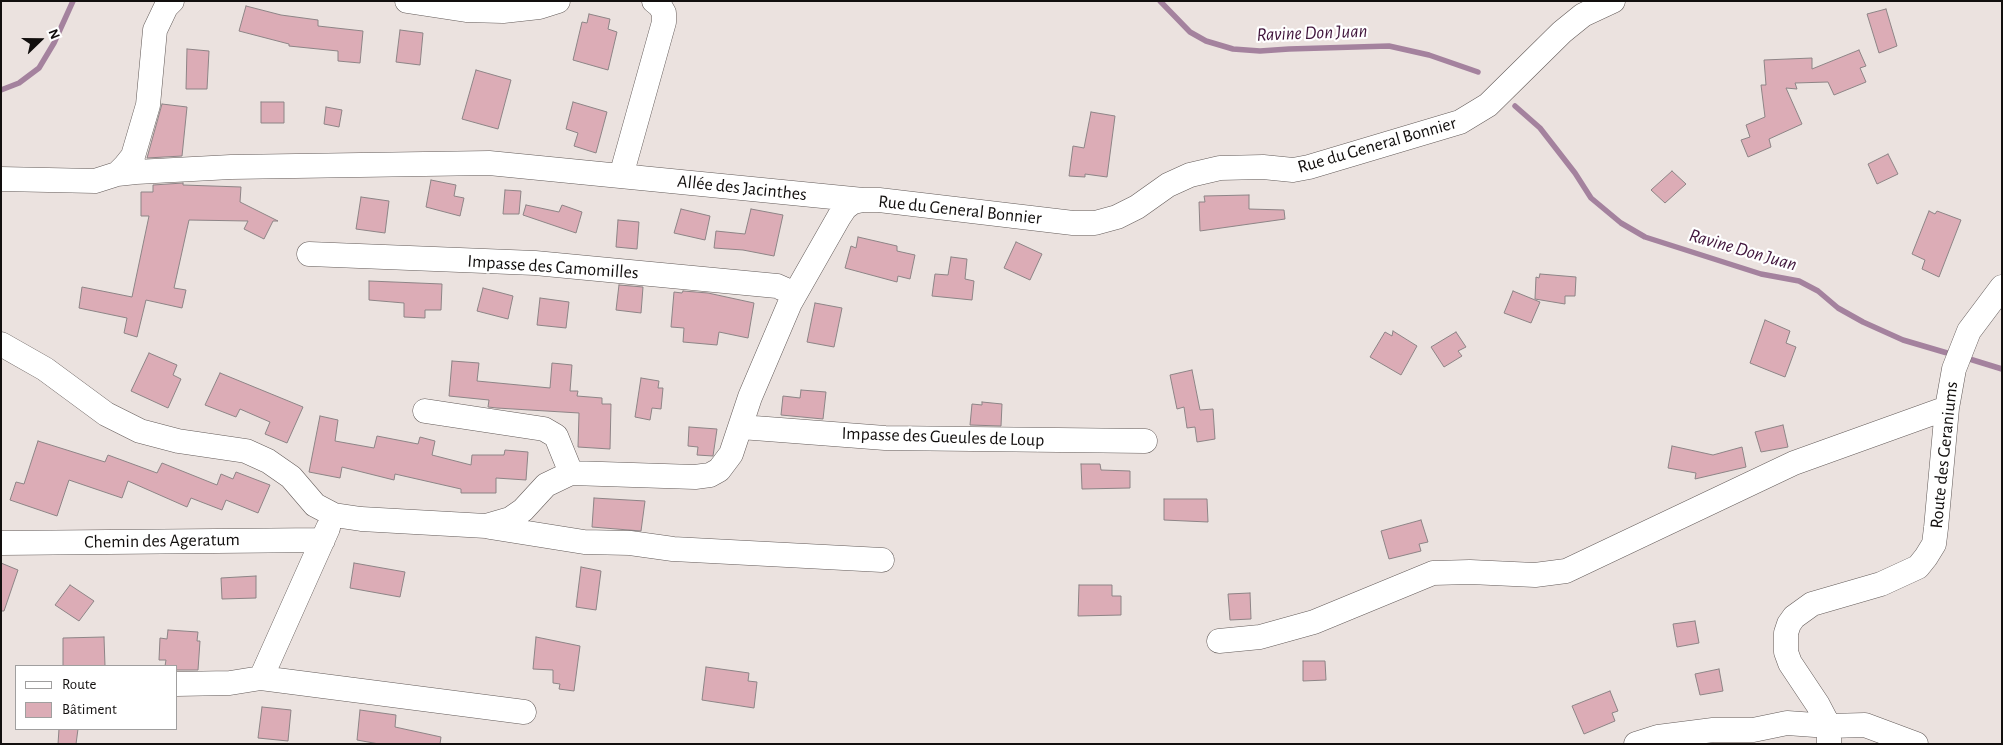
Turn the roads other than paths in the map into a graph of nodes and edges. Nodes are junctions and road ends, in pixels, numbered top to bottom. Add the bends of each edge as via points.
1 (172, 1) edge
2 (407, 1) edge
3 (558, 1) edge
4 (654, 1) edge
5 (1613, 1) edge
6 (117, 174) junction
7 (621, 176) junction
8 (1, 179) edge
9 (863, 200) junction
10 (309, 254) dead end
11 (2002, 287) edge
12 (795, 294) junction
13 (1, 344) edge
14 (1947, 408) junction
15 (425, 411) dead end
16 (741, 427) junction
17 (1145, 442) dead end
18 (572, 473) junction
19 (334, 515) junction
20 (486, 526) junction
21 (323, 540) junction
22 (1, 543) edge
23 (882, 560) dead end
24 (1219, 641) dead end
25 (260, 678) junction
26 (178, 684) edge
27 (524, 712) dead end
28 (1829, 735) edge
29 (1636, 744) edge
30 (1916, 744) edge

1 - 6 street via 155,30 148,105 133,156
2 - 3 street via 503,12
4 - 7 street via 664,13 664,22
5 - 9 street, Rue du General Bonnier via 1583,15 1569,26 1488,105 1460,122 1309,167 1293,170 1220,168 1190,175 1124,213 1095,223
6 - 7 street, Allée des Jacinthes via 231,167 488,163
6 - 8 street via 96,181
7 - 9 street, Allée des Jacinthes
9 - 12 street, Rue du General Bonnier via 846,208
10 - 12 street, Impasse des Camomilles via 535,263 777,286
11 - 14 street, Route des Geraniums via 1969,331 1954,369
12 - 16 street, Rue du General Bonnier via 750,397
13 - 19 street, Rue du General Bonnier via 45,369 106,414 140,431 246,451 268,461 292,477 315,505
14 - 24 street via 1794,463 1566,571 1540,575 1433,573 1314,622 1260,637
14 - 28 street, Route des Geraniums via 1934,544 1926,557 1918,567 1903,575 1812,604 1789,624 1786,652 1818,705
15 - 18 street via 544,428 556,436
16 - 17 street, Impasse des Gueules de Loup via 885,438
16 - 18 street, Rue du General Bonnier via 731,454 719,470 710,475
18 - 20 street, Rue du General Bonnier via 546,484 523,510 510,519
19 - 20 street, Rue du General Bonnier
19 - 21 street
20 - 23 street via 584,542
21 - 22 street, Chemin des Ageratum
21 - 25 street
25 - 26 street via 230,683
25 - 27 street
28 - 29 street via 1787,723 1754,730 1713,730 1658,737
28 - 30 street via 1865,725

